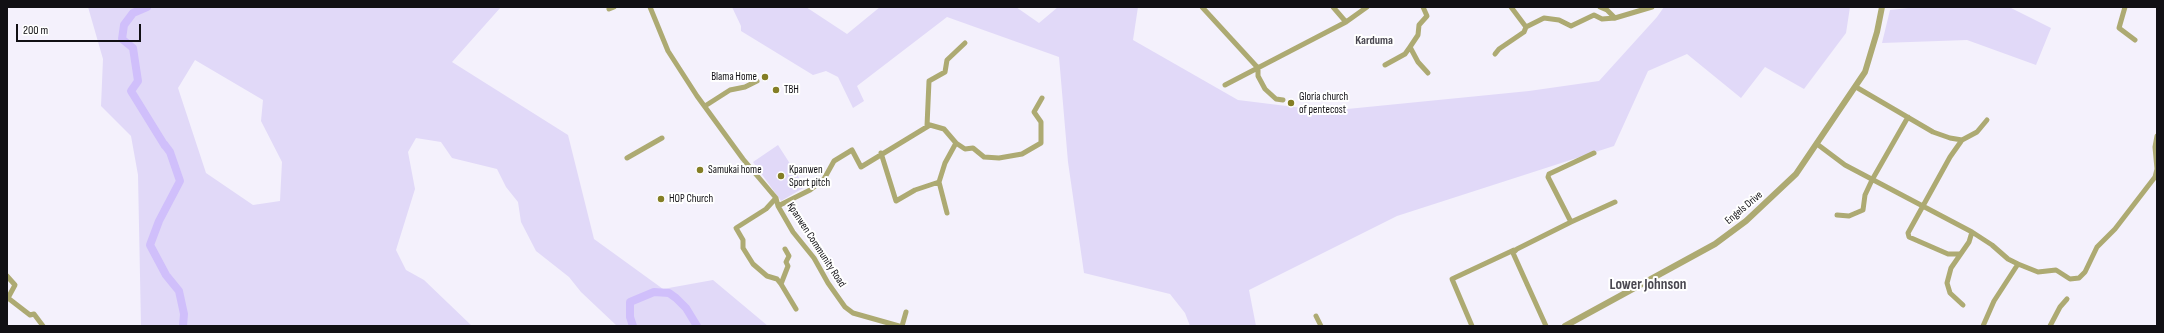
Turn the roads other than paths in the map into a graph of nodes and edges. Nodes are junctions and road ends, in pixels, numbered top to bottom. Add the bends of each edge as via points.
1 (650, 7) edge
2 (1202, 7) edge
3 (1333, 7) edge
4 (1367, 7) edge
5 (1423, 7) edge
6 (1512, 7) edge
7 (1600, 7) edge
8 (1652, 7) edge
9 (1882, 7) edge
10 (2124, 7) edge
11 (1616, 18) junction
12 (1346, 22) junction
13 (1526, 27) junction
14 (2135, 40) dead end
15 (965, 43) dead end
16 (1410, 47) junction
17 (1495, 54) dead end
18 (1384, 65) dead end
19 (1258, 68) junction
20 (1428, 73) dead end
21 (757, 81) dead end
22 (1224, 84) dead end
23 (1856, 88) junction
24 (1042, 98) dead end
25 (1283, 100) dead end
26 (705, 106) junction
27 (1908, 117) junction
28 (1987, 120) dead end
29 (928, 126) junction
30 (2157, 136) edge
31 (662, 138) dead end
32 (1962, 140) junction
33 (956, 143) junction
34 (1817, 144) junction
35 (1594, 153) dead end
36 (881, 154) junction
37 (627, 158) dead end
38 (1872, 180) junction
39 (939, 182) junction
40 (776, 198) junction
41 (1615, 202) dead end
42 (778, 206) junction
43 (1921, 206) junction
44 (947, 213) dead end
45 (1837, 215) dead end
46 (1571, 222) junction
47 (1972, 232) junction
48 (786, 249) dead end
49 (1514, 250) junction
50 (1959, 254) junction
51 (2018, 264) junction
52 (7, 276) edge
53 (781, 284) junction
54 (2067, 299) dead end
55 (1963, 305) dead end
56 (796, 309) dead end
57 (906, 312) dead end
58 (1316, 316) dead end
59 (43, 326) edge
60 (899, 326) edge
61 (902, 326) edge
62 (1321, 326) edge
63 (1472, 326) edge
64 (1546, 326) edge
65 (1565, 326) edge
66 (1983, 326) edge
67 (2050, 326) edge

1 - 26 street, Kpanwen Community Road via 668,51
2 - 19 street
3 - 12 street
4 - 12 street
5 - 16 street via 1427,16 1419,25 1418,35
6 - 13 street
7 - 11 street
8 - 11 street
9 - 23 street, Engels Drive via 1865,72
10 - 14 street via 2119,28
11 - 13 street via 1602,19 1594,15 1571,26 1559,20 1544,18
12 - 19 street
13 - 17 street via 1524,32
15 - 29 street via 947,60 945,72 928,81
16 - 18 street via 1405,54
16 - 20 street
19 - 22 street
19 - 25 street via 1258,76 1266,89 1276,99
21 - 26 street via 730,90
23 - 27 street
23 - 34 street, Engels Drive
24 - 33 street via 1034,112 1040,122 1041,143 1022,154 999,158 984,157 973,148 965,149
26 - 40 street, Kpanwen Community Road via 743,159
27 - 32 street via 1933,132
27 - 38 street
28 - 32 street via 1977,132
29 - 33 street via 944,129
29 - 36 street
30 - 51 street via 2155,178 2115,229 2097,247 2085,272 2079,278 2070,279 2056,270 2038,272
31 - 37 street
32 - 43 street
33 - 39 street via 945,163
34 - 38 street via 1845,165
34 - 65 street, Engels Drive via 1796,174 1726,236
35 - 46 street via 1549,174 1548,177
36 - 39 street via 896,201 915,190
36 - 42 street via 861,167 852,150 834,161 824,179 810,190
38 - 43 street
38 - 45 street via 1865,195 1863,210 1849,216
39 - 44 street
40 - 42 street, Kpanwen Community Road
40 - 53 street via 766,209 736,228 743,240 743,248 753,264
41 - 46 street
42 - 60 street, Kpanwen Community Road via 793,232 814,258 845,306 854,313
43 - 47 street
43 - 50 street via 1908,233 1909,237 1948,254
46 - 49 street
47 - 50 street via 1970,242
47 - 51 street
48 - 53 street via 789,256 786,262 788,266
49 - 63 street via 1452,279
49 - 64 street via 1513,253
50 - 55 street via 1951,268 1947,283 1950,293
51 - 66 street via 1994,302
52 - 59 street via 15,285 8,298 30,315 34,314
53 - 56 street
54 - 67 street
57 - 61 street
58 - 62 street

